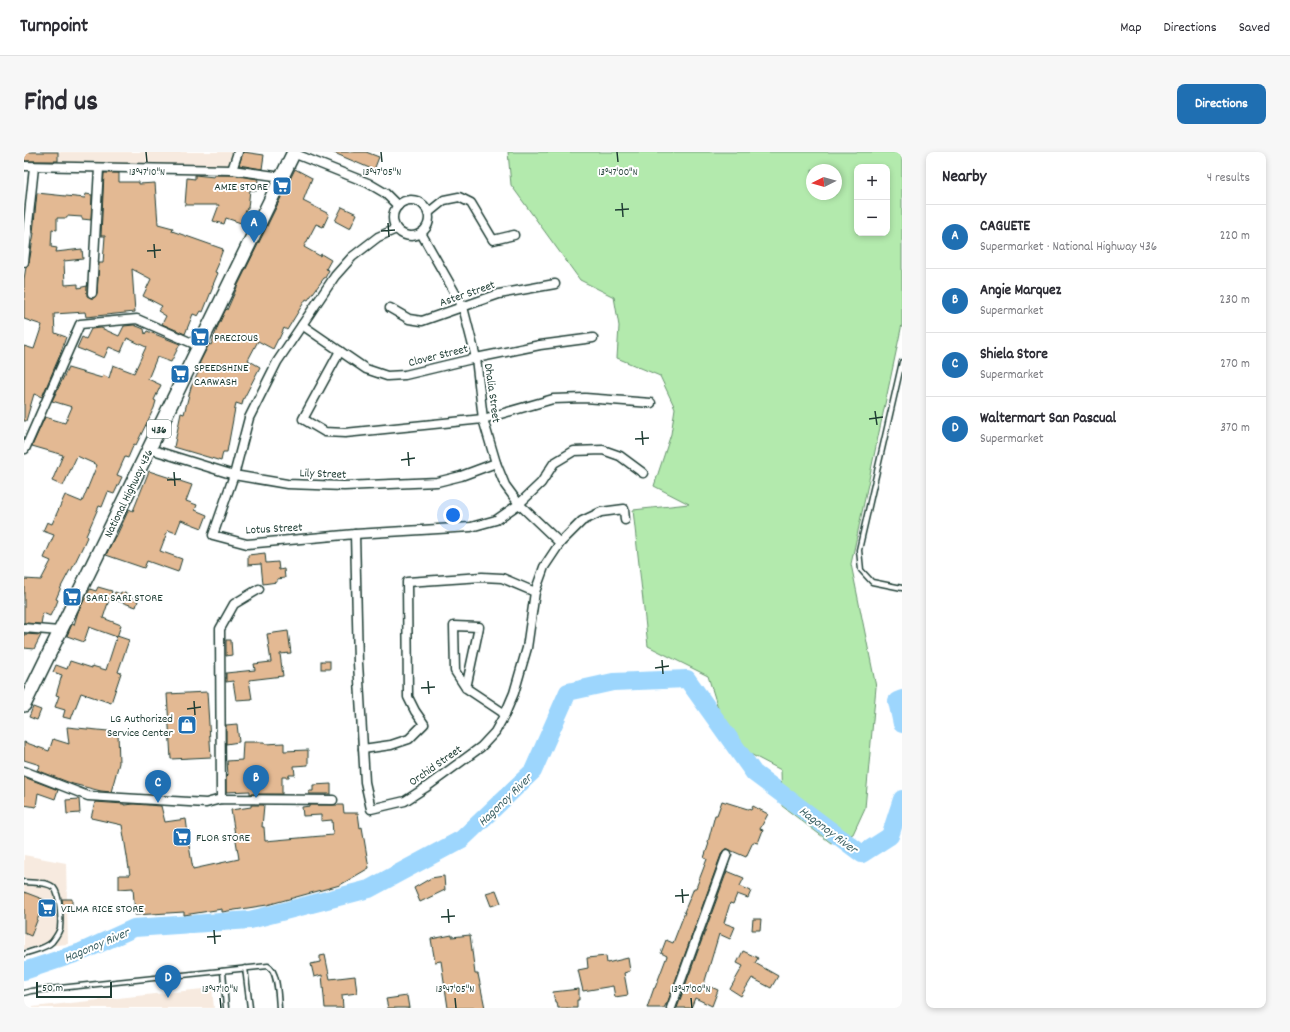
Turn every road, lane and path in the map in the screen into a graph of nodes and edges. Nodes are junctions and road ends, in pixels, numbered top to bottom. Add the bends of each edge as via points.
1 (238, 152) edge
2 (294, 152) edge
3 (24, 166) edge
4 (34, 167) junction
5 (99, 168) junction
6 (232, 170) junction
7 (282, 177) junction
8 (398, 206) junction
9 (428, 213) junction
10 (396, 229) junction
11 (421, 233) junction
12 (514, 234) dead end
13 (24, 262) edge
14 (555, 284) dead end
15 (92, 293) dead end
16 (463, 307) junction
17 (390, 308) dead end
18 (302, 326) junction
19 (593, 338) dead end
20 (199, 346) junction
21 (340, 351) junction
22 (476, 358) junction
23 (902, 362) edge
24 (651, 403) dead end
25 (483, 419) junction
26 (25, 448) edge
27 (150, 449) junction
28 (496, 463) junction
29 (643, 473) dead end
30 (234, 475) junction
31 (519, 504) junction
32 (625, 520) dead end
33 (355, 534) junction
34 (560, 543) junction
35 (902, 588) edge
36 (259, 589) dead end
37 (535, 592) junction
38 (24, 628) edge
39 (59, 631) junction
40 (466, 688) junction
41 (24, 705) edge
42 (505, 714) junction
43 (363, 749) junction
44 (24, 771) edge
45 (221, 799) junction
46 (333, 800) dead end
47 (727, 854) dead end
48 (24, 882) edge
49 (24, 954) edge
50 (245, 968) junction
51 (223, 970) junction
52 (24, 993) edge
53 (226, 1008) edge
54 (250, 1008) edge
55 (279, 1008) edge
56 (671, 1008) edge

1 - 6 street
2 - 7 main road, National Highway 436 / 436
2 - 8 street via 368,184 385,193
3 - 4 street
4 - 5 street
4 - 13 street
5 - 6 street
5 - 15 street
6 - 7 street
7 - 20 main road, National Highway 436 / 436
8 - 9 street via 409,200 415,201 421,203
8 - 10 street via 393,217
9 - 11 street via 428,224
9 - 12 street via 444,200 459,197 471,203 493,240
10 - 11 street via 411,237
10 - 18 street, Lotus Street via 378,237 352,257 335,276
11 - 16 street, Dhalia Street
14 - 16 street, Aster Street via 499,294
16 - 17 street, Aster Street via 422,321 410,319
16 - 22 street, Dhalia Street
18 - 21 street, Clover Street
18 - 30 street, Lotus Street via 277,362 249,418
19 - 22 street, Clover Street via 540,345
20 - 26 street via 137,319 80,324
20 - 27 main road, National Highway 436 / 436
21 - 22 street, Clover Street via 366,369 387,376 405,375
21 - 25 street via 303,419 325,432 345,433
22 - 25 street, Dhalia Street
23 - 35 lane via 859,550 861,570 872,582
24 - 25 street via 585,398 553,399
25 - 28 street, Dhalia Street
27 - 30 street, Lily Street
27 - 39 main road, National Highway 436 / 436
28 - 30 street, Lily Street via 437,482 351,486 287,484
28 - 31 street, Dhalia Street via 505,485
29 - 31 street, Lotus Street via 620,456 603,450 574,451 554,463 541,483
30 - 33 street, Lotus Street via 214,534 246,544
31 - 33 street, Lotus Street via 496,520 471,527
31 - 34 street, Dhalia Street
32 - 34 street, Orchid Street via 624,509 601,512 582,521
33 - 43 street, Orchid Street
34 - 37 street, Orchid Street via 544,567
36 - 45 street via 234,604 220,629
37 - 42 street, Orchid Street via 527,648
37 - 43 street via 502,578 407,582 408,697 424,724 409,738 391,745
38 - 39 street
39 - 41 main road, National Highway 436 / 436
40 - 40 street via 455,671 454,626 479,627
40 - 42 street
42 - 43 street, Orchid Street via 495,732 480,747 405,801 371,809 365,782
44 - 45 street via 88,796 206,803
45 - 46 street
47 - 56 street
48 - 49 lane via 48,884 54,888 59,903 60,928 52,943
50 - 51 lane
50 - 54 lane
50 - 55 lane via 272,968
51 - 52 lane
51 - 53 lane

